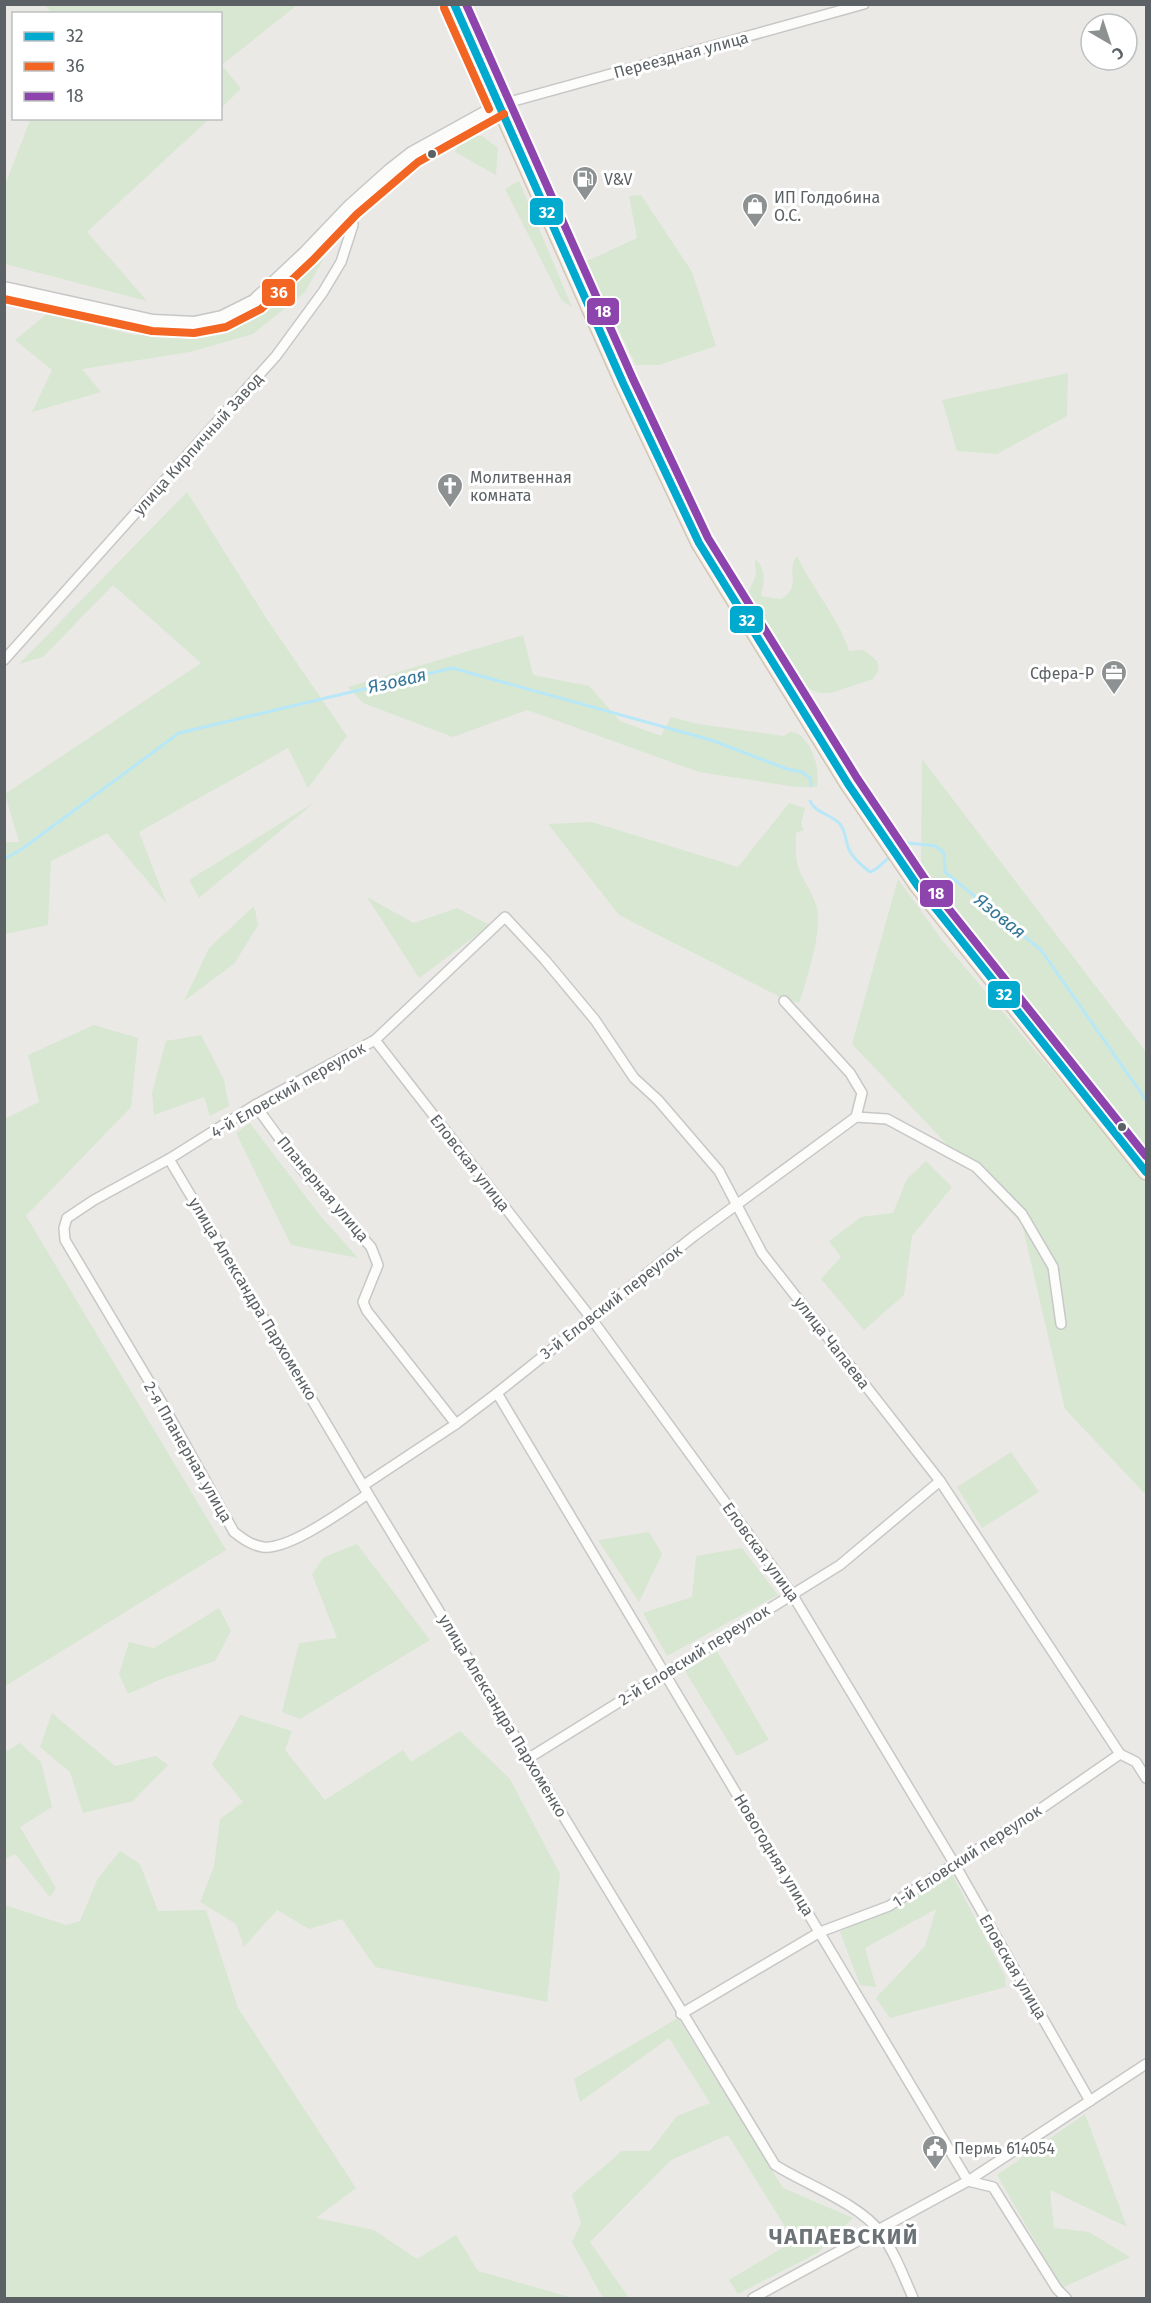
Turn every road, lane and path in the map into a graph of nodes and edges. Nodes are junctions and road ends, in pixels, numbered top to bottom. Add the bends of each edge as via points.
1 (454, 4) edge
2 (864, 4) edge
3 (499, 105) junction
4 (350, 206) junction
5 (4, 288) edge
6 (4, 660) edge
7 (505, 917) joint
8 (784, 1001) dead end
9 (375, 1040) junction
10 (255, 1106) junction
11 (856, 1117) junction
12 (169, 1159) junction
13 (1146, 1172) edge
14 (735, 1206) junction
15 (65, 1240) joint
16 (591, 1318) junction
17 (1061, 1324) dead end
18 (497, 1393) junction
19 (456, 1424) junction
20 (940, 1481) junction
21 (366, 1490) junction
22 (792, 1594) junction
23 (664, 1673) junction
24 (1120, 1754) junction
25 (529, 1758) junction
26 (1146, 1778) edge
27 (954, 1863) junction
28 (820, 1932) junction
29 (681, 2013) junction
30 (1146, 2064) edge
31 (1090, 2101) junction
32 (968, 2181) junction
33 (880, 2231) junction
34 (753, 2298) edge
35 (913, 2298) edge
36 (1066, 2298) edge

1 - 3 main road
2 - 3 street, Переездная улица
3 - 4 street via 412,153
3 - 13 main road via 699,543 874,824 917,885
4 - 5 street via 254,301 208,321 153,321
4 - 6 street, улица Кирпичный Завод via 353,225 341,262 276,356
7 - 9 street, 4-й Еловский переулок
7 - 14 street, улица Чапаева via 595,1020 634,1078 719,1171
8 - 11 street via 850,1073 862,1093
9 - 10 street, 4-й Еловский переулок
9 - 16 street, Еловская улица
10 - 12 street, 4-й Еловский переулок
10 - 19 street, Планерная улица via 301,1168 371,1247 378,1265 363,1302 367,1311
11 - 14 street, 3-й Еловский переулок
11 - 17 street via 887,1119 976,1167 1022,1214 1053,1267
12 - 15 street, 4-й Еловский переулок via 67,1218
12 - 21 street, улица Александра Пархоменко
14 - 16 street, 3-й Еловский переулок
14 - 20 street, улица Чапаева via 762,1253
15 - 21 street, 2-я Планерная улица via 234,1532 250,1544 281,1545 314,1529
16 - 18 street, 3-й Еловский переулок
16 - 22 street, Еловская улица
18 - 19 street, 3-й Еловский переулок
18 - 23 street, Новогодняя улица
19 - 21 street, 3-й Еловский переулок
20 - 22 street, 2-й Еловский переулок via 840,1565
20 - 24 street, улица Чапаева
21 - 25 street, улица Александра Пархоменко
22 - 23 street, 2-й Еловский переулок
22 - 27 street, Еловская улица
23 - 25 street, 2-й Еловский переулок
23 - 28 street, Новогодняя улица
24 - 26 street, улица Чапаева via 1136,1762
24 - 27 street, 1-й Еловский переулок
25 - 29 street, улица Александра Пархоменко
27 - 28 street, 1-й Еловский переулок via 889,1906
27 - 31 street, Еловская улица
28 - 29 street, 1-й Еловский переулок
28 - 32 street, Новогодняя улица
29 - 33 street, улица Александра Пархоменко via 775,2165 854,2208
30 - 31 street
31 - 32 street
32 - 33 street
32 - 36 street via 993,2187
33 - 34 street
33 - 35 street

